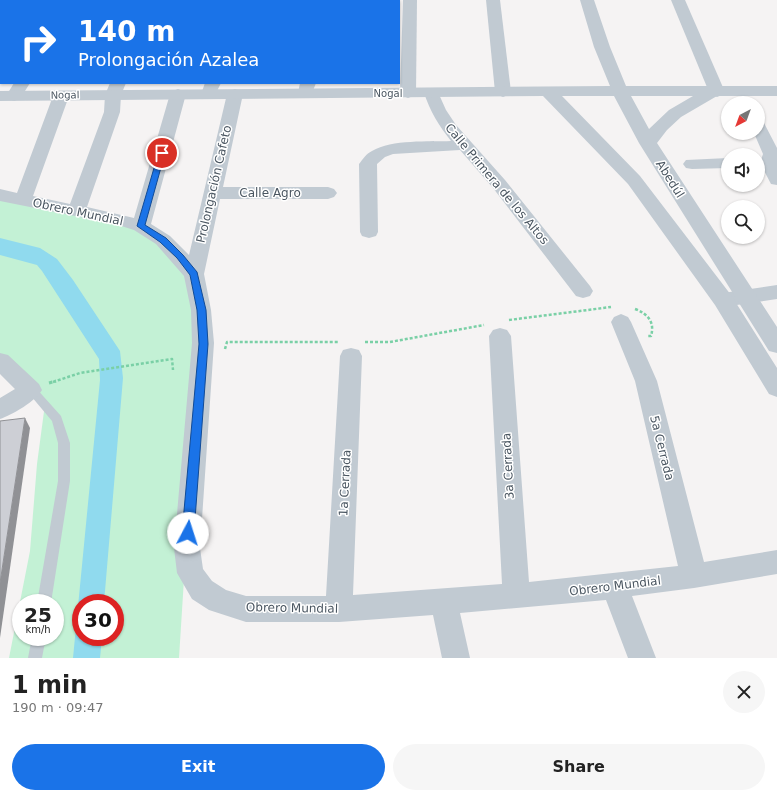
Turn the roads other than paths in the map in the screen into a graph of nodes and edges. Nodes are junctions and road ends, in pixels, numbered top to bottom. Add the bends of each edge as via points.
1 (410, 0) edge
2 (493, 0) edge
3 (587, 0) edge
4 (678, 0) edge
5 (211, 88) edge
6 (307, 88) edge
7 (115, 89) edge
8 (620, 91) junction
9 (12, 92) edge
10 (503, 92) junction
11 (548, 92) junction
12 (717, 92) junction
13 (777, 92) edge
14 (408, 93) junction
15 (432, 93) junction
16 (178, 94) junction
17 (235, 94) junction
18 (61, 96) junction
19 (765, 140) edge
20 (648, 143) junction
21 (462, 145) junction
22 (769, 155) edge
23 (721, 163) edge
24 (692, 164) dead end
25 (777, 180) edge
26 (212, 192) junction
27 (328, 193) dead end
28 (0, 196) edge
29 (24, 200) junction
30 (77, 210) junction
31 (141, 226) junction
32 (369, 232) dead end
33 (194, 274) junction
34 (583, 290) dead end
35 (777, 292) edge
36 (746, 297) junction
37 (724, 300) junction
38 (623, 319) road end
39 (497, 327) road end
40 (777, 345) edge
41 (352, 347) road end
42 (0, 361) edge
43 (777, 388) edge
44 (31, 390) junction
45 (0, 410) edge
46 (777, 562) edge
47 (694, 576) junction
48 (615, 586) junction
49 (45, 594) edge
50 (516, 596) junction
51 (444, 602) junction
52 (339, 609) junction
53 (37, 646) edge
54 (35, 658) edge
55 (456, 658) edge
56 (642, 658) edge

1 - 14 street
2 - 10 street
3 - 8 street, Abedúl
4 - 12 street
5 - 16 street, Nogal
5 - 17 street, Nogal
6 - 14 street, Nogal
6 - 17 street, Nogal
7 - 16 street, Nogal
7 - 18 street, Nogal
7 - 30 street via 112,112
8 - 11 street, Nogal
8 - 12 street, Nogal
8 - 20 street, Abedúl
9 - 18 street, Nogal
10 - 11 street, Nogal
10 - 15 street, Nogal
11 - 37 street via 634,180
12 - 13 street, Nogal
12 - 20 street via 679,110 658,128
14 - 15 street, Nogal
15 - 21 street, Calle Primera de los Altos via 443,119
16 - 31 street
17 - 26 street, Prolongación Cafeto
18 - 29 street
19 - 22 street
20 - 36 street, Abedúl
21 - 32 street via 385,150 371,159 368,164
21 - 34 street, Calle Primera de los Altos via 499,184
22 - 25 street via 769,163
23 - 24 street
26 - 27 street, Calle Agro
26 - 33 street, Prolongación Cafeto
28 - 29 street, Obrero Mundial
29 - 30 street, Obrero Mundial
30 - 31 street, Obrero Mundial
31 - 33 street, Obrero Mundial via 163,240
33 - 52 street, Obrero Mundial via 204,344 187,548 190,573 202,590 214,598 246,609
35 - 36 street
36 - 37 street
36 - 40 street, Abedúl
37 - 43 street
38 - 47 street, 5a Cerrada via 646,382
39 - 50 street, 3a Cerrada
41 - 52 street, 1a Cerrada
42 - 44 street
44 - 45 street
44 - 49 lane via 56,419 64,443 64,481
46 - 47 street, Obrero Mundial
47 - 48 street, Obrero Mundial
48 - 50 street, Obrero Mundial
48 - 56 street
50 - 51 street, Obrero Mundial
51 - 52 street, Obrero Mundial
51 - 55 street
53 - 54 lane

